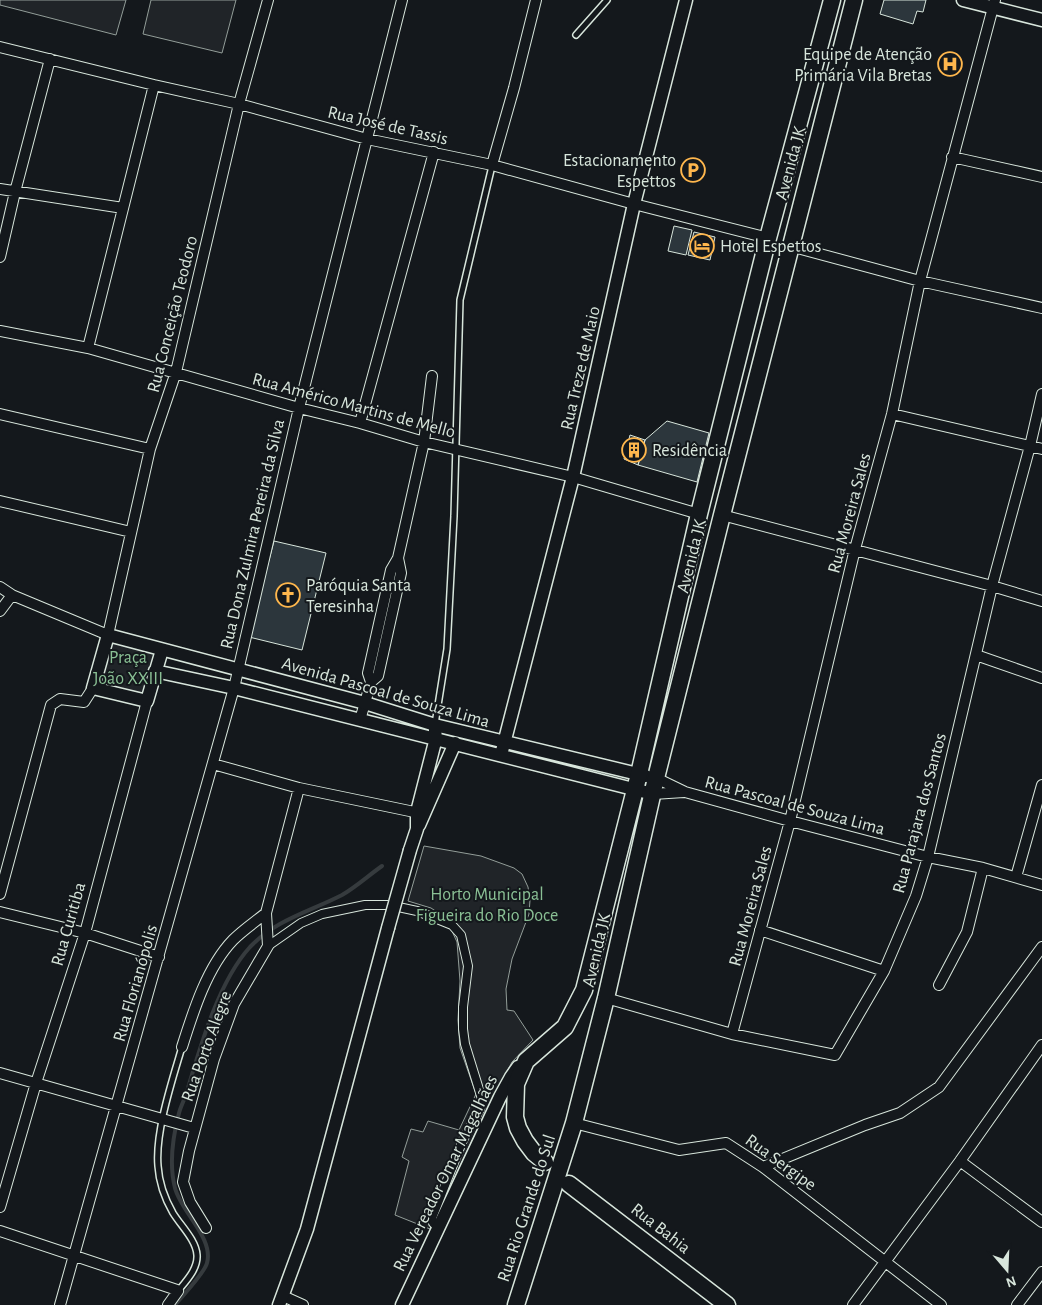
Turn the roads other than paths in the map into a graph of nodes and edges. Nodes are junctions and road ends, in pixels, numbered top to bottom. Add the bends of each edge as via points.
1 (268, 0) edge
2 (402, 0) edge
3 (536, 0) edge
4 (607, 0) edge
5 (686, 0) edge
6 (832, 0) edge
7 (854, 0) edge
8 (963, 0) edge
9 (994, 4) edge
10 (1042, 20) edge
11 (576, 35) dead end
12 (0, 47) edge
13 (50, 59) junction
14 (154, 85) junction
15 (240, 104) junction
16 (367, 139) junction
17 (434, 152) junction
18 (952, 157) junction
19 (492, 165) junction
20 (1042, 177) edge
21 (0, 189) edge
22 (15, 192) junction
23 (634, 204) junction
24 (123, 208) junction
25 (768, 238) junction
26 (790, 246) junction
27 (0, 257) edge
28 (920, 281) junction
29 (1042, 308) edge
30 (0, 331) edge
31 (88, 348) junction
32 (176, 372) junction
33 (432, 376) dead end
34 (1042, 394) edge
35 (299, 408) junction
36 (0, 414) edge
37 (892, 414) junction
38 (360, 423) junction
39 (424, 442) junction
40 (1030, 446) junction
41 (150, 449) junction
42 (455, 449) junction
43 (1042, 449) edge
44 (573, 478) junction
45 (0, 501) edge
46 (699, 514) junction
47 (722, 515) junction
48 (130, 532) junction
49 (855, 549) junction
50 (992, 586) junction
51 (0, 587) edge
52 (12, 595) junction
53 (1042, 601) edge
54 (0, 611) edge
55 (108, 635) junction
56 (162, 650) junction
57 (976, 655) junction
58 (237, 669) junction
59 (155, 671) junction
60 (1042, 678) edge
61 (93, 688) junction
62 (234, 688) junction
63 (147, 701) junction
64 (365, 703) junction
65 (360, 720) junction
66 (435, 725) junction
67 (436, 738) junction
68 (454, 743) junction
69 (502, 748) junction
70 (213, 764) junction
71 (637, 782) junction
72 (1042, 785) edge
73 (654, 786) junction
74 (300, 788) junction
75 (685, 792) junction
76 (421, 813) junction
77 (790, 821) junction
78 (928, 857) junction
79 (983, 868) junction
80 (1016, 877) junction
81 (1042, 884) edge
82 (0, 894) edge
83 (0, 912) edge
84 (266, 913) junction
85 (760, 930) junction
86 (85, 933) junction
87 (268, 946) junction
88 (1042, 947) edge
89 (159, 957) junction
90 (884, 971) junction
91 (939, 985) dead end
92 (606, 998) junction
93 (732, 1034) junction
94 (182, 1047) joint
95 (1040, 1052) edge
96 (526, 1061) junction
97 (0, 1074) edge
98 (36, 1083) junction
99 (117, 1108) junction
100 (163, 1120) junction
101 (574, 1123) junction
102 (194, 1128) junction
103 (960, 1161) junction
104 (545, 1162) dead end
105 (763, 1167) junction
106 (569, 1184) dead end
107 (0, 1207) edge
108 (1042, 1222) edge
109 (206, 1228) dead end
110 (438, 1228) junction
111 (0, 1231) edge
112 (74, 1256) junction
113 (886, 1261) junction
114 (1042, 1272) edge
115 (178, 1291) junction
116 (281, 1300) edge
117 (520, 1303) edge
118 (60, 1305) edge
119 (168, 1305) edge
120 (304, 1305) edge
121 (402, 1305) edge
122 (727, 1305) edge
123 (853, 1305) edge
124 (941, 1305) edge
125 (1017, 1305) edge

1 - 15 street, Rua Conceição Teodoro
2 - 16 street, Rua Dona Zulmira Pereira da Silva
3 - 19 street
4 - 11 lane
5 - 23 street, Rua Treze de Maio
6 - 25 main road, Avenida JK
7 - 26 main road, Avenida JK
8 - 9 street
9 - 10 street
9 - 18 street, Rua Moreira Sales
12 - 13 street, Rua José de Tassis
13 - 14 street, Rua José de Tassis
13 - 22 street
14 - 15 street, Rua José de Tassis
14 - 24 street
15 - 16 street, Rua José de Tassis
15 - 32 street, Rua Conceição Teodoro
16 - 17 street, Rua José de Tassis
16 - 35 street, Rua Dona Zulmira Pereira da Silva
17 - 19 street, Rua José de Tassis
17 - 38 street
18 - 20 street
18 - 28 street, Rua Moreira Sales
19 - 23 street, Rua José de Tassis
19 - 42 lane via 460,300
21 - 22 street
22 - 24 street
22 - 27 street
23 - 25 street, Rua José de Tassis
23 - 44 street, Rua Treze de Maio
24 - 31 street
25 - 46 main road, Avenida JK
26 - 28 street
26 - 47 main road, Avenida JK
28 - 29 street
28 - 37 street, Rua Moreira Sales
30 - 31 street, Rua Américo Martins de Mello
31 - 32 street, Rua Américo Martins de Mello
32 - 35 street, Rua Américo Martins de Mello
32 - 41 street, Rua Conceição Teodoro
33 - 39 street
34 - 40 street, Rua Parajara dos Santos
35 - 38 street, Rua Américo Martins de Mello
35 - 58 street, Rua Dona Zulmira Pereira da Silva
36 - 41 street
37 - 40 street
37 - 49 street, Rua Moreira Sales
38 - 39 street, Rua Américo Martins de Mello
39 - 42 street, Rua Américo Martins de Mello
39 - 64 street via 398,558 401,574 378,676 371,682
40 - 43 street
40 - 50 street, Rua Parajara dos Santos
41 - 48 street, Rua Conceição Teodoro
42 - 44 street, Rua Américo Martins de Mello
42 - 66 lane via 447,649
44 - 46 street, Rua Américo Martins de Mello
44 - 69 street, Rua Treze de Maio
45 - 48 street
46 - 71 main road, Avenida JK
47 - 49 street
47 - 73 main road, Avenida JK
48 - 55 street, Rua Conceição Teodoro
49 - 50 street
49 - 77 street, Rua Moreira Sales
50 - 53 street
50 - 57 street, Rua Parajara dos Santos
51 - 52 street
52 - 54 street
52 - 55 street
55 - 56 street, Avenida Pascoal de Souza Lima
55 - 61 street
56 - 58 street, Avenida Pascoal de Souza Lima
56 - 59 street, Rua Curitiba
57 - 60 street
57 - 78 street, Rua Parajara dos Santos
58 - 62 street, Rua Florianópolis
58 - 64 street, Avenida Pascoal de Souza Lima
59 - 62 street, Avenida Pascoal de Souza Lima
59 - 63 street, Rua Curitiba
61 - 63 street
61 - 82 street via 84,702 60,699 51,705
62 - 65 street, Avenida Pascoal de Souza Lima
62 - 70 street, Rua Florianópolis
63 - 86 street, Rua Curitiba
64 - 65 street
64 - 66 street, Avenida Pascoal de Souza Lima
65 - 67 street, Avenida Pascoal de Souza Lima
66 - 67 street
66 - 69 street, Avenida Pascoal de Souza Lima
67 - 68 street, Avenida Pascoal de Souza Lima
67 - 76 street
68 - 69 street, Avenida Pascoal de Souza Lima
68 - 76 street
69 - 71 street, Avenida Pascoal de Souza Lima
70 - 74 street
70 - 89 street, Rua Florianópolis
71 - 73 street, Avenida Pascoal de Souza Lima
71 - 96 main road, Avenida JK via 584,990 565,1027
72 - 80 street
73 - 75 street, Rua Pascoal de Souza Lima
73 - 75 street, Rua Pascoal de Souza Lima
73 - 92 main road, Avenida JK
74 - 76 street
74 - 84 street
75 - 77 street, Rua Pascoal de Souza Lima
76 - 116 street, bridge via 307,1229
77 - 78 street, Rua Pascoal de Souza Lima
77 - 85 street, Rua Moreira Sales
78 - 79 street, Rua Pascoal de Souza Lima
78 - 90 street, Rua Parajara dos Santos via 916,896
79 - 80 street, Rua Pascoal de Souza Lima
79 - 91 street via 967,932
80 - 81 street, Rua Pascoal de Souza Lima
83 - 86 street
84 - 87 street
84 - 94 street via 233,940 216,964 198,999
85 - 90 street
85 - 93 street, Rua Moreira Sales
86 - 89 street
86 - 98 street, Rua Curitiba
87 - 102 street, Rua Porto Alegre via 234,1004
87 - 110 street via 301,922 365,905 389,905 417,911 452,925 461,935 468,966 463,1029 482,1099 432,1218
88 - 105 street via 939,1087 900,1112
89 - 99 street, Rua Florianópolis
90 - 93 street, Rua Parajara dos Santos via 835,1055
92 - 93 street, Rua Parajara dos Santos
92 - 101 main road, Avenida JK
94 - 100 lane
95 - 103 street
96 - 104 main road via 516,1084 515,1117 525,1141
96 - 110 street, Rua Vereador Omar Magalhães via 510,1077
97 - 98 street
98 - 99 street
98 - 107 street, Rua Curitiba
99 - 100 street
99 - 112 street, Rua Florianópolis
100 - 102 street
100 - 115 lane via 158,1142 161,1186 197,1254 195,1269
101 - 105 street, Rua Sergipe via 679,1150 726,1143
101 - 117 main road, Rua Rio Grande do Sul
102 - 109 street, Rua Porto Alegre via 183,1182 190,1202
103 - 108 street
103 - 113 street
105 - 113 street, Rua Sergipe
106 - 122 main road, Rua Bahia
110 - 121 street, Rua Vereador Omar Magalhães
111 - 112 street
112 - 115 street
112 - 118 street, Rua Florianópolis
113 - 123 street
113 - 124 street, Rua Sergipe
114 - 125 street
115 - 119 street
116 - 120 street

